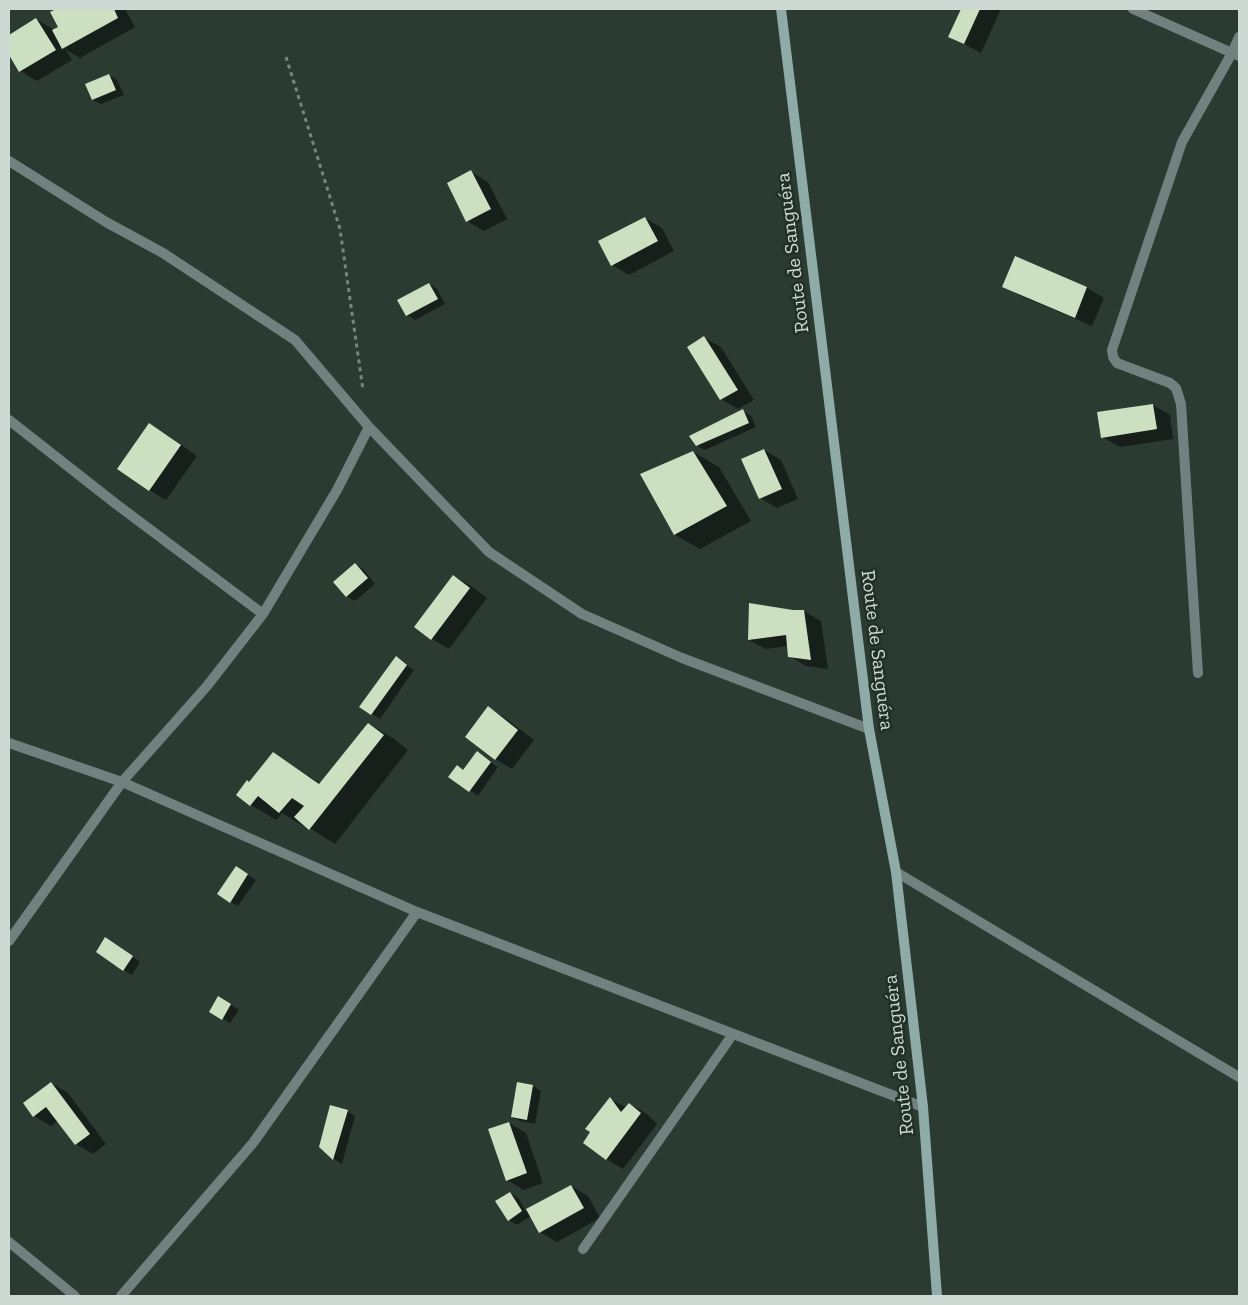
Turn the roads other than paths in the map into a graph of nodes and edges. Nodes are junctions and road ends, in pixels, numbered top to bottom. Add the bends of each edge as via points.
1 (781, 9) edge
2 (1133, 9) edge
3 (1239, 37) edge
4 (1236, 54) edge
5 (9, 161) edge
6 (9, 420) edge
7 (369, 427) junction
8 (263, 614) junction
9 (1198, 674) dead end
10 (869, 730) junction
11 (9, 743) edge
12 (122, 782) junction
13 (896, 872) junction
14 (417, 912) junction
15 (9, 941) edge
16 (733, 1034) junction
17 (1239, 1077) edge
18 (924, 1107) junction
19 (9, 1242) edge
20 (583, 1249) dead end
21 (75, 1296) edge
22 (121, 1296) edge
23 (937, 1296) edge

1 - 10 street, Route de Sanguéra
2 - 4 street
3 - 4 street
4 - 9 street via 1182,142 1112,350 1117,362 1176,388 1180,404
5 - 7 street via 106,222 163,253 295,340
6 - 8 street
7 - 8 street via 337,490
7 - 10 street via 488,552 582,614 682,658
8 - 12 street via 207,686
10 - 13 street, Route de Sanguéra
11 - 12 street
12 - 14 street
12 - 15 street
13 - 17 street
13 - 18 street, Route de Sanguéra
14 - 16 street
14 - 22 street via 253,1144
16 - 18 street
16 - 20 street
18 - 23 street, Route de Sanguéra
19 - 21 street

